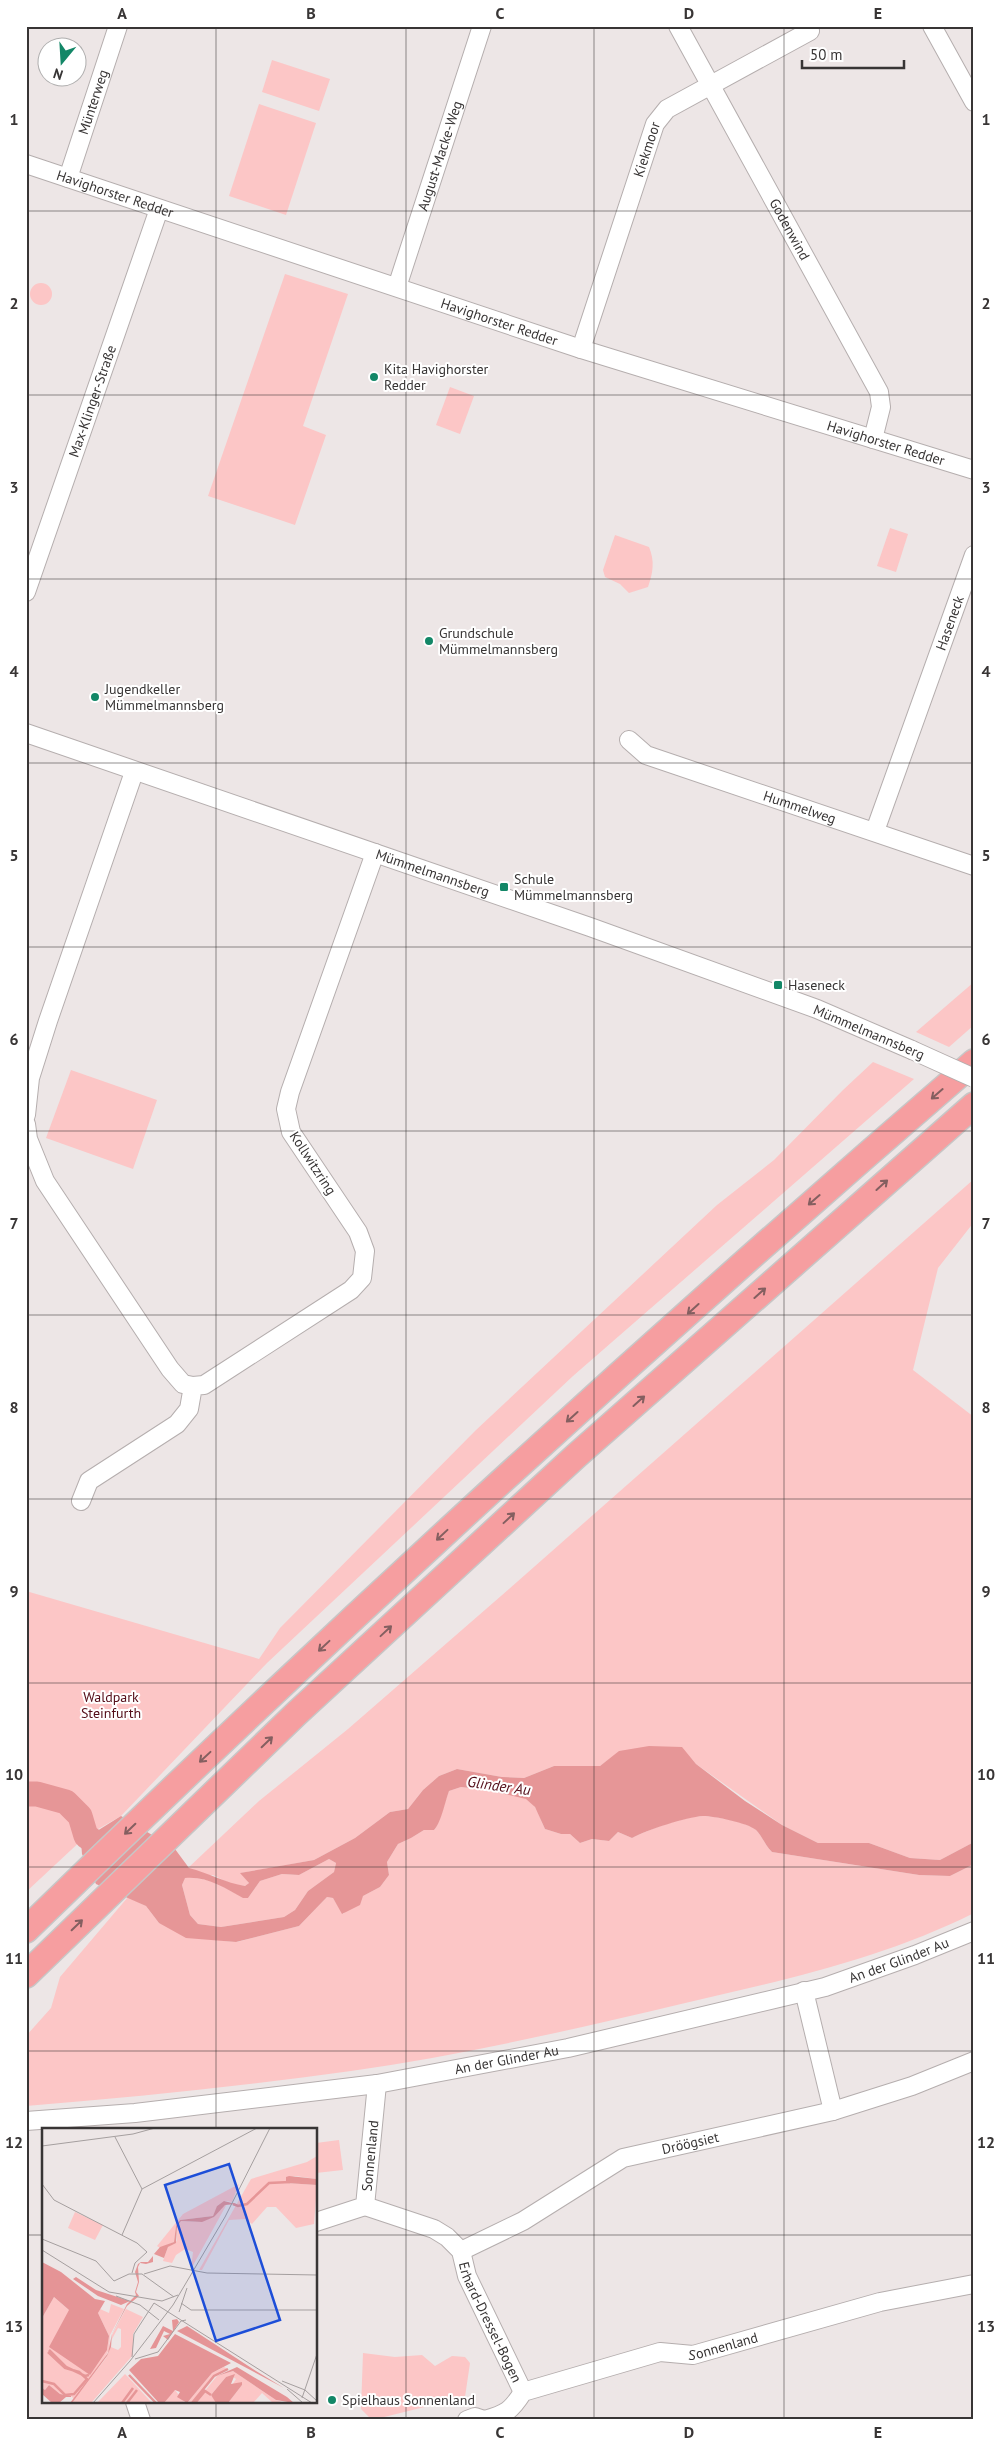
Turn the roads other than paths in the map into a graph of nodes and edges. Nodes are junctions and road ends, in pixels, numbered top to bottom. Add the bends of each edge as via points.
1 (118, 26) edge
2 (482, 26) edge
3 (678, 26) edge
4 (932, 26) edge
5 (810, 30) dead end
6 (710, 84) junction
7 (974, 102) edge
8 (26, 164) edge
9 (68, 178) junction
10 (159, 209) junction
11 (397, 287) junction
12 (581, 349) junction
13 (873, 439) junction
14 (974, 470) edge
15 (974, 554) edge
16 (26, 592) edge
17 (26, 733) edge
18 (629, 740) dead end
19 (134, 772) junction
20 (875, 831) junction
21 (374, 853) junction
22 (974, 866) edge
23 (974, 1062) edge
24 (974, 1078) edge
25 (974, 1105) edge
26 (26, 1115) edge
27 (26, 1124) edge
28 (193, 1386) junction
29 (81, 1501) dead end
30 (26, 1930) edge
31 (974, 1931) edge
32 (34, 1967) edge
33 (804, 1991) junction
34 (974, 2061) edge
35 (377, 2084) junction
36 (833, 2111) junction
37 (26, 2121) edge
38 (558, 2199) joint
39 (364, 2206) junction
40 (318, 2221) edge
41 (461, 2251) junction
42 (974, 2284) edge
43 (522, 2392) junction
44 (136, 2404) edge
45 (141, 2420) edge
46 (466, 2420) edge
47 (485, 2420) edge

1 - 9 street, Münterweg
2 - 11 street, August-Macke-Weg
3 - 6 street, Godenwind
4 - 7 street
5 - 6 street, Kiekmoor
6 - 12 street, Kiekmoor via 667,109 655,124
6 - 13 street, Godenwind via 879,392 881,407
8 - 9 street, Havighorster Redder
9 - 10 street, Havighorster Redder
10 - 11 street, Havighorster Redder
10 - 16 street, Max-Klinger-Straße
11 - 12 street, Havighorster Redder
12 - 13 street, Havighorster Redder
13 - 14 street, Havighorster Redder
15 - 20 street, Haseneck
17 - 19 street, Mümmelmannsberg
18 - 20 street, Hummelweg via 646,755
19 - 21 street, Mümmelmannsberg
19 - 26 street via 30,1078
20 - 22 street, Hummelweg
21 - 24 street, Mümmelmannsberg, bridge via 817,1009
21 - 28 street, Kollwitzring via 286,1109 290,1132 358,1232 365,1251 362,1278 351,1290 204,1385
23 -> 30 highway via 803,1210 485,1495
32 -> 25 highway via 297,1713 576,1456
27 - 28 street via 28,1139 45,1180 170,1369 183,1384
28 - 29 street via 189,1409 177,1424 90,1482
31 - 33 street, An der Glinder Au via 891,1964
33 - 35 street, An der Glinder Au via 568,2048
33 - 36 street
34 - 36 street, Dröögsiet via 912,2086
35 - 37 street, An der Glinder Au
35 - 39 street, Sonnenland
36 - 38 street, Dröögsiet via 623,2158
38 - 41 street, Erhard-Dressel-Bogen via 523,2221
39 - 40 street, Sonnenland
39 - 41 street, Erhard-Dressel-Bogen via 434,2228
41 - 43 street, Erhard-Dressel-Bogen via 467,2276
42 - 43 street, Sonnenland via 880,2302 693,2355 660,2352
43 - 47 street via 504,2415
44 - 45 street
46 - 47 street via 475,2417

